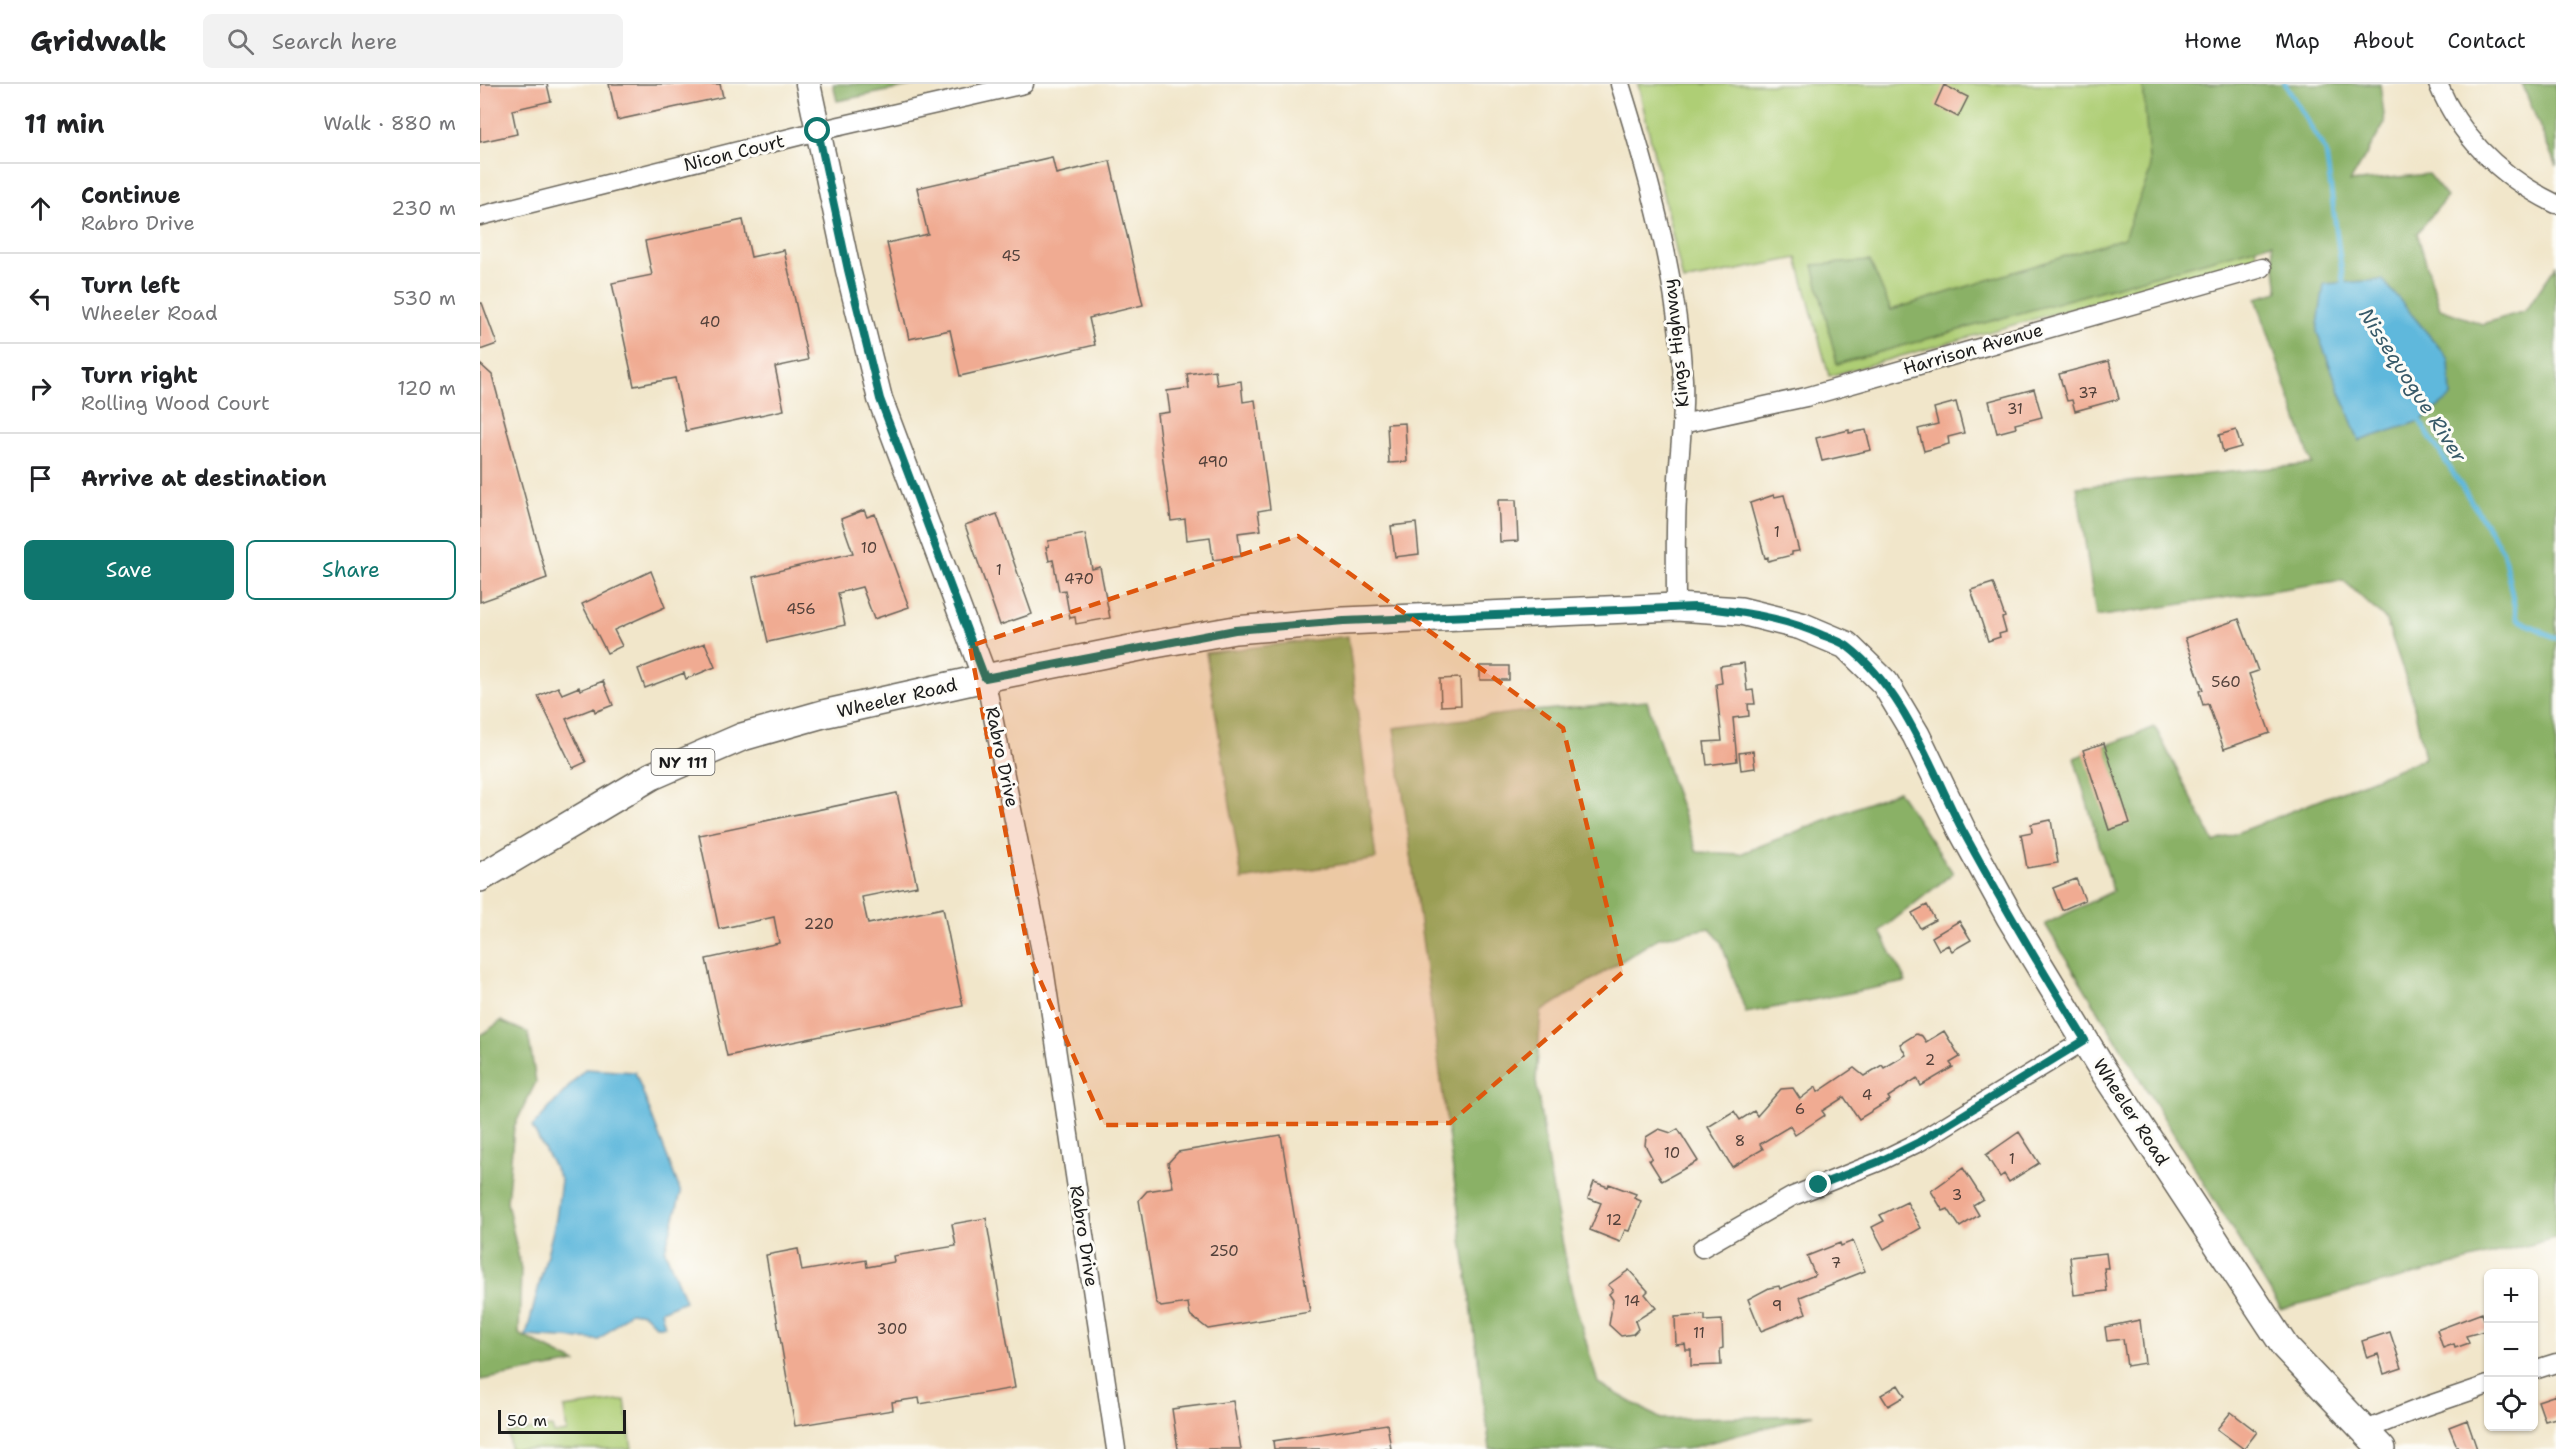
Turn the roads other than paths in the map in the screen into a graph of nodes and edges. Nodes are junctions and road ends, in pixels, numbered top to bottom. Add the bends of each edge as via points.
1 (808, 84) edge
2 (1024, 84) edge
3 (1620, 84) edge
4 (2438, 84) edge
5 (818, 131) junction
6 (2556, 204) edge
7 (480, 216) edge
8 (2262, 268) dead end
9 (1683, 424) junction
10 (1676, 607) junction
11 (985, 678) junction
12 (480, 878) edge
13 (2085, 1040) junction
14 (1701, 1248) dead end
15 (2556, 1363) edge
16 (2538, 1369) edge
17 (2484, 1386) edge
18 (2373, 1440) edge
19 (1116, 1449) edge

1 - 5 main road, Rabro Drive
2 - 5 street, Nicon Court
3 - 9 street, Kings Highway via 1663,241 1681,357
4 - 6 street via 2456,118 2488,159 2516,182
5 - 7 street, Nicon Court
5 - 11 main road, Rabro Drive via 880,399
8 - 9 street, Harrison Avenue via 1806,397
9 - 10 street, Kings Highway via 1677,497
10 - 11 main road, Wheeler Road / NY 111 via 1344,621 1235,630
10 - 13 main road, Wheeler Road / NY 111 via 1741,611 1801,626 1846,645 1885,683 2010,917
11 - 12 main road, Wheeler Road / NY 111 via 823,714 742,737 652,776
11 - 19 street, Rabro Drive via 1043,961
13 - 14 street via 1919,1142 1793,1196
13 - 18 main road, Wheeler Road / NY 111 via 2285,1347
15 - 16 street
17 - 18 street via 2418,1409

